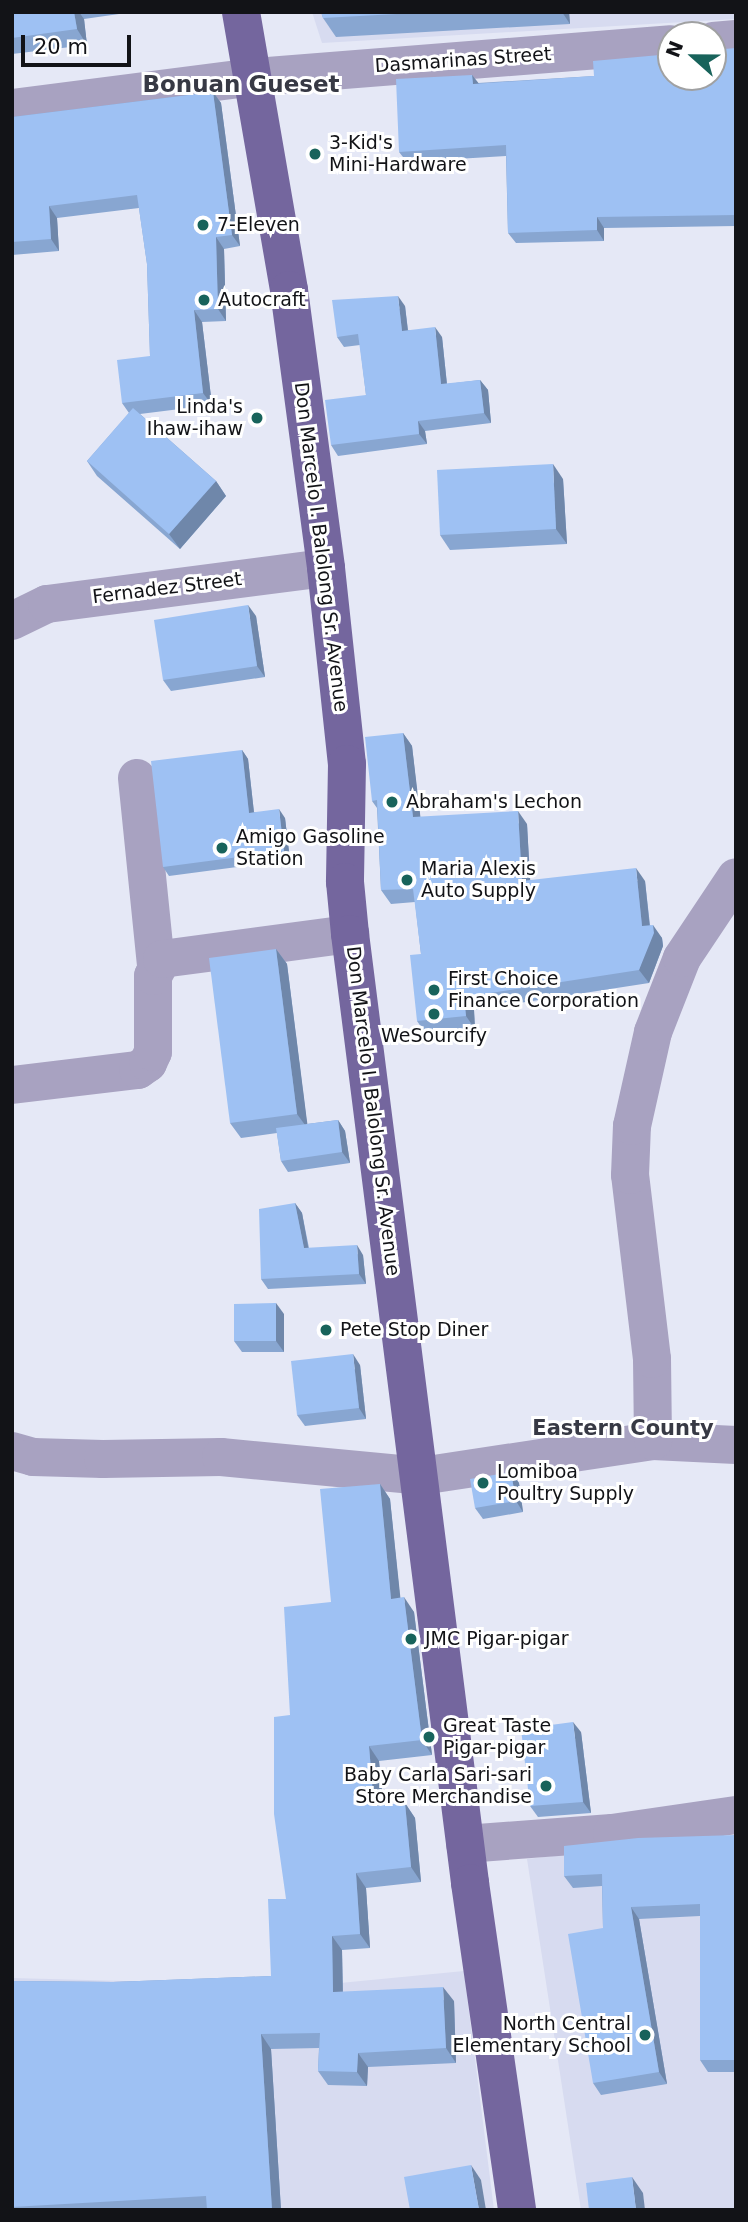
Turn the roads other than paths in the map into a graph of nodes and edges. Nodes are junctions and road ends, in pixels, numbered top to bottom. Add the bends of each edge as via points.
1 (241, 12) edge
2 (657, 45) edge
3 (255, 77) junction
4 (12, 108) edge
5 (326, 568) junction
6 (12, 621) edge
7 (137, 778) dead end
8 (736, 877) edge
9 (350, 934) junction
10 (156, 964) junction
11 (12, 1085) edge
12 (653, 1441) junction
13 (736, 1445) edge
14 (12, 1451) edge
15 (421, 1476) junction
16 (736, 1815) edge
17 (465, 1844) junction
18 (517, 2210) edge

1 - 3 main road, Don Marcelo I. Balolong Sr. Avenue
2 - 3 street, Dasmarinas Street
3 - 4 street, Dasmarinas Street
3 - 5 main road, Don Marcelo I. Balolong Sr. Avenue
5 - 6 street, Fernadez Street via 47,604
5 - 9 main road, Don Marcelo I. Balolong Sr. Avenue via 348,764 345,882
7 - 10 street
8 - 12 street via 682,958 653,1032 632,1126 630,1175 652,1359
9 - 10 street
9 - 15 main road, Don Marcelo I. Balolong Sr. Avenue
10 - 11 street via 149,1063 138,1070
12 - 13 street
12 - 15 street
14 - 15 street via 33,1457 103,1460 221,1457
15 - 17 main road, Don Marcelo I. Balolong Sr. Avenue
16 - 17 street via 612,1833
17 - 18 main road, Don Marcelo I. Balolong Sr. Avenue

